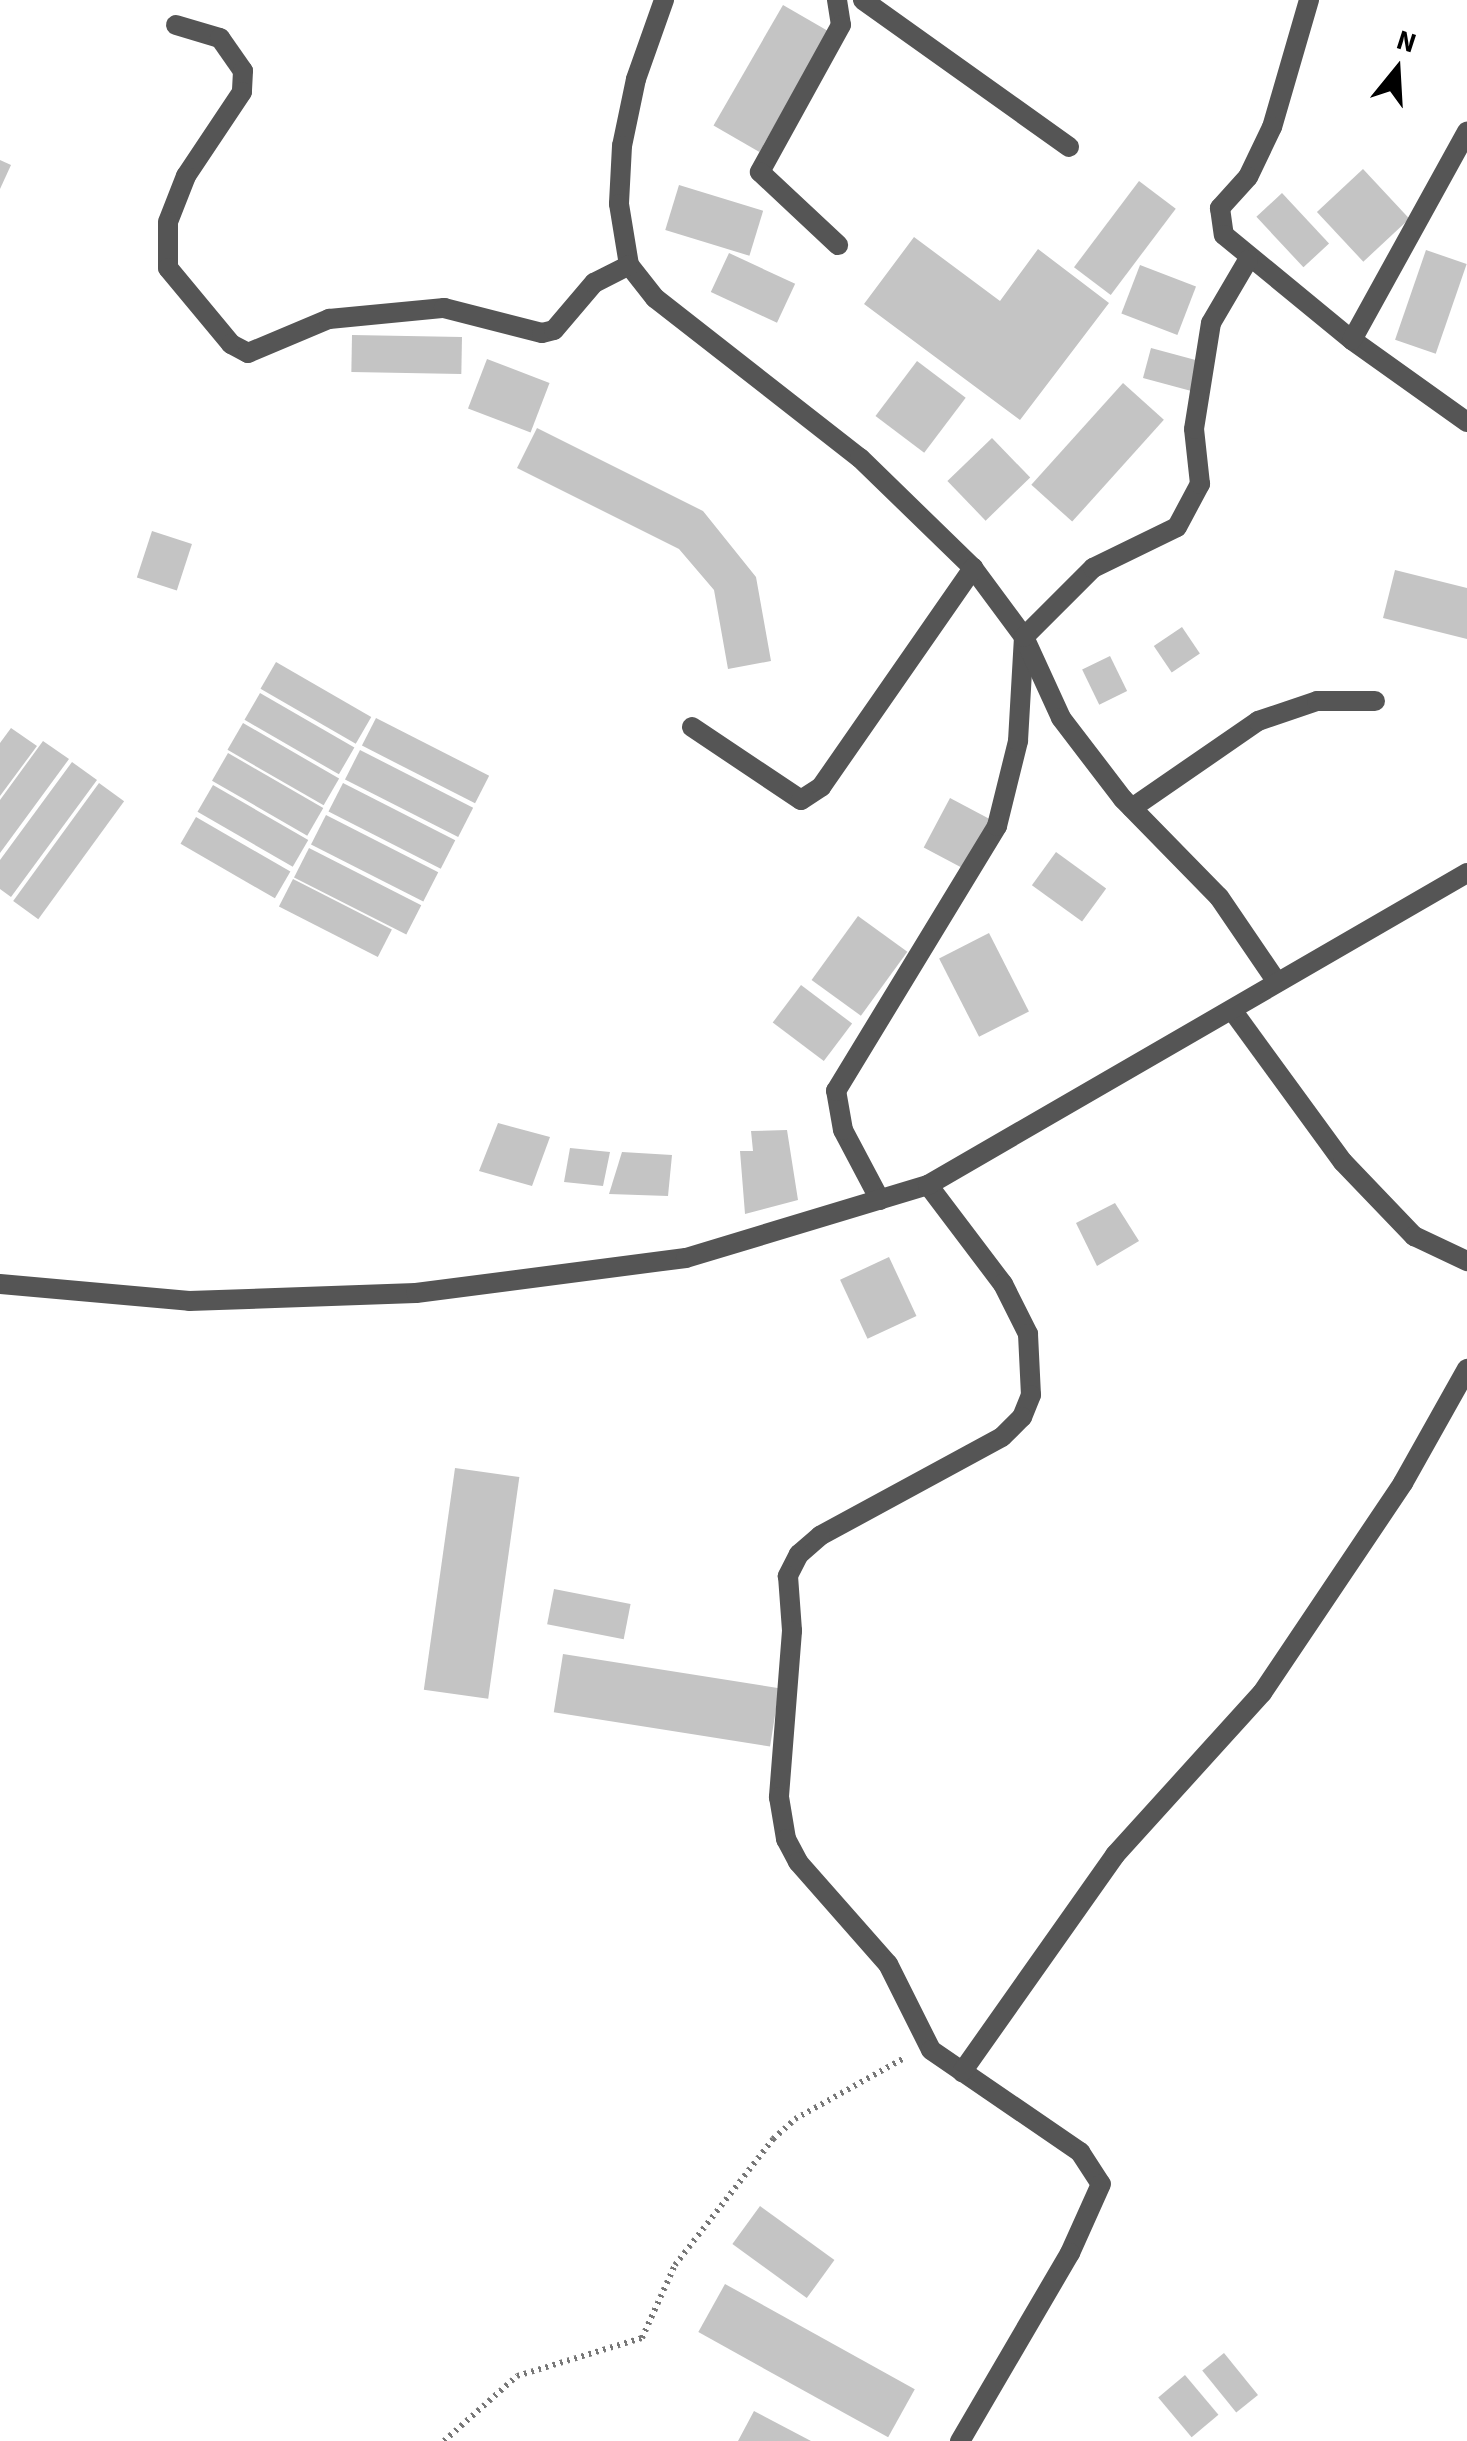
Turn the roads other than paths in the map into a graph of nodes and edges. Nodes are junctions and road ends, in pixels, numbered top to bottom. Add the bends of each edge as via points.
1 (664, 0) edge
2 (837, 0) edge
3 (862, 0) edge
4 (1309, 0) edge
5 (176, 25) dead end
6 (1467, 132) edge
7 (1069, 147) dead end
8 (838, 244) dead end
9 (1248, 260) junction
10 (629, 265) junction
11 (1352, 340) junction
12 (1467, 422) edge
13 (973, 568) junction
14 (1024, 638) junction
15 (1375, 700) dead end
16 (692, 727) dead end
17 (1132, 808) junction
18 (1467, 873) edge
19 (1275, 979) junction
20 (1232, 1010) junction
21 (928, 1185) junction
22 (880, 1200) junction
23 (1467, 1261) edge
24 (0, 1284) edge
25 (1467, 1369) edge
26 (962, 2072) junction
27 (960, 2441) edge

1 - 10 street via 636,79 622,146 619,204
2 - 8 street via 842,25 760,172
3 - 7 street
4 - 9 street via 1272,127 1248,176 1220,208 1224,235
5 - 10 street via 220,38 243,71 242,92 186,176 168,222 168,268 230,344 248,353 330,319 444,308 542,334 554,330 594,283
6 - 11 street
9 - 11 street
9 - 14 street via 1211,323 1194,429 1200,484 1177,527 1093,568
10 - 13 street via 655,298 860,458
11 - 12 street
13 - 14 street
13 - 16 street via 821,787 801,800
14 - 17 street via 1061,718
14 - 22 street via 1018,741 997,826 836,1090 843,1130
15 - 17 street via 1317,700 1258,721
17 - 19 street via 1219,897
18 - 19 street
19 - 20 street
20 - 21 street
20 - 23 street via 1343,1162 1414,1236
21 - 22 street
21 - 26 street via 1003,1284 1028,1334 1031,1395 1022,1417 1002,1437 820,1536 799,1554 788,1576 792,1632 779,1797 786,1839 798,1862 888,1964 930,2050
22 - 24 street via 686,1258 416,1293 190,1301
25 - 26 street via 1402,1483 1262,1693 1116,1855
26 - 27 street via 1080,2152 1101,2184 1070,2252

